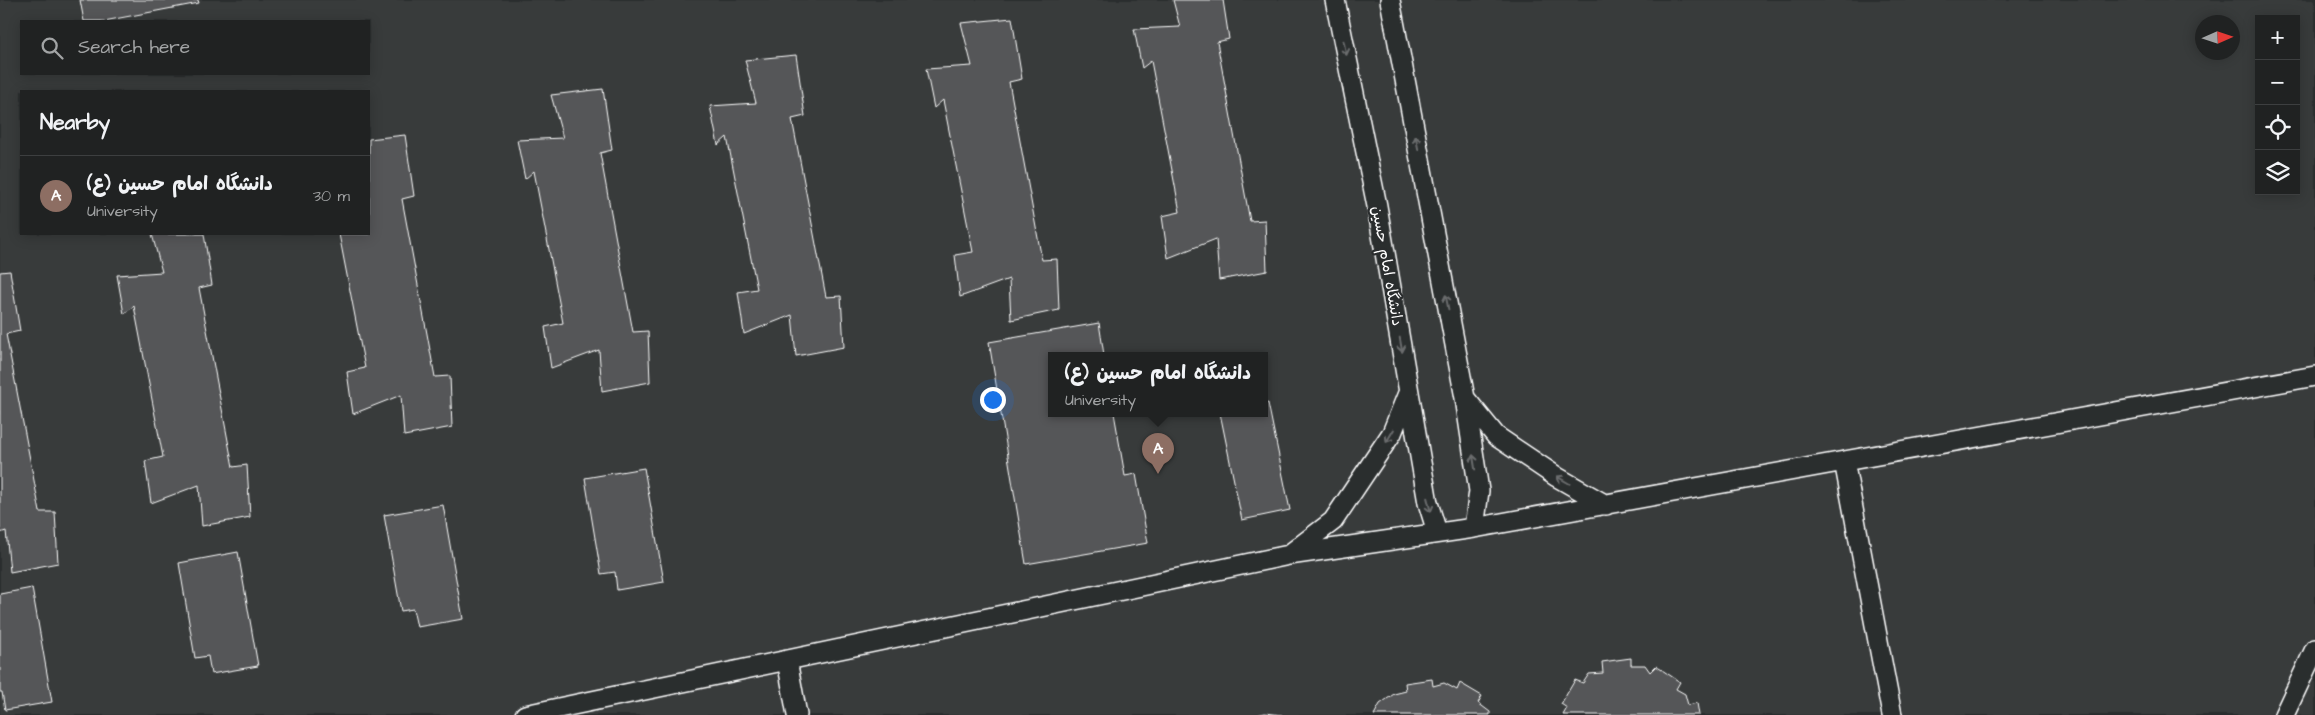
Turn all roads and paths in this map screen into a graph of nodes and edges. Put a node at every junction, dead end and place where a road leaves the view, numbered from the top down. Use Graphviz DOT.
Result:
graph roads {
  1 [pos="1335,0"];
  2 [pos="1390,0"];
  3 [pos="2315,376"];
  4 [pos="1409,392"];
  5 [pos="1465,398"];
  6 [pos="1844,461"];
  7 [pos="1606,504"];
  8 [pos="1474,528"];
  9 [pos="1437,532"];
  10 [pos="1289,555"];
  11 [pos="2315,649"];
  12 [pos="786,660"];
  13 [pos="525,715"];
  14 [pos="797,715"];
  15 [pos="1892,715"];
  16 [pos="2284,715"];
  1 -- 4 [label="lane, دانشگاه امام حسین, one-way"];
  5 -- 2 [label="lane, one-way"];
  3 -- 6 [label="lane"];
  4 -- 9 [label="lane, دانشگاه امام حسین, one-way"];
  4 -- 10 [label="lane, one-way"];
  7 -- 5 [label="lane, one-way"];
  8 -- 5 [label="lane, one-way"];
  6 -- 7 [label="lane"];
  6 -- 15 [label="lane"];
  7 -- 8 [label="lane"];
  8 -- 9 [label="lane"];
  9 -- 10 [label="lane"];
  10 -- 12 [label="lane"];
  11 -- 16 [label="lane"];
  12 -- 13 [label="lane"];
  12 -- 14 [label="lane"];
}
